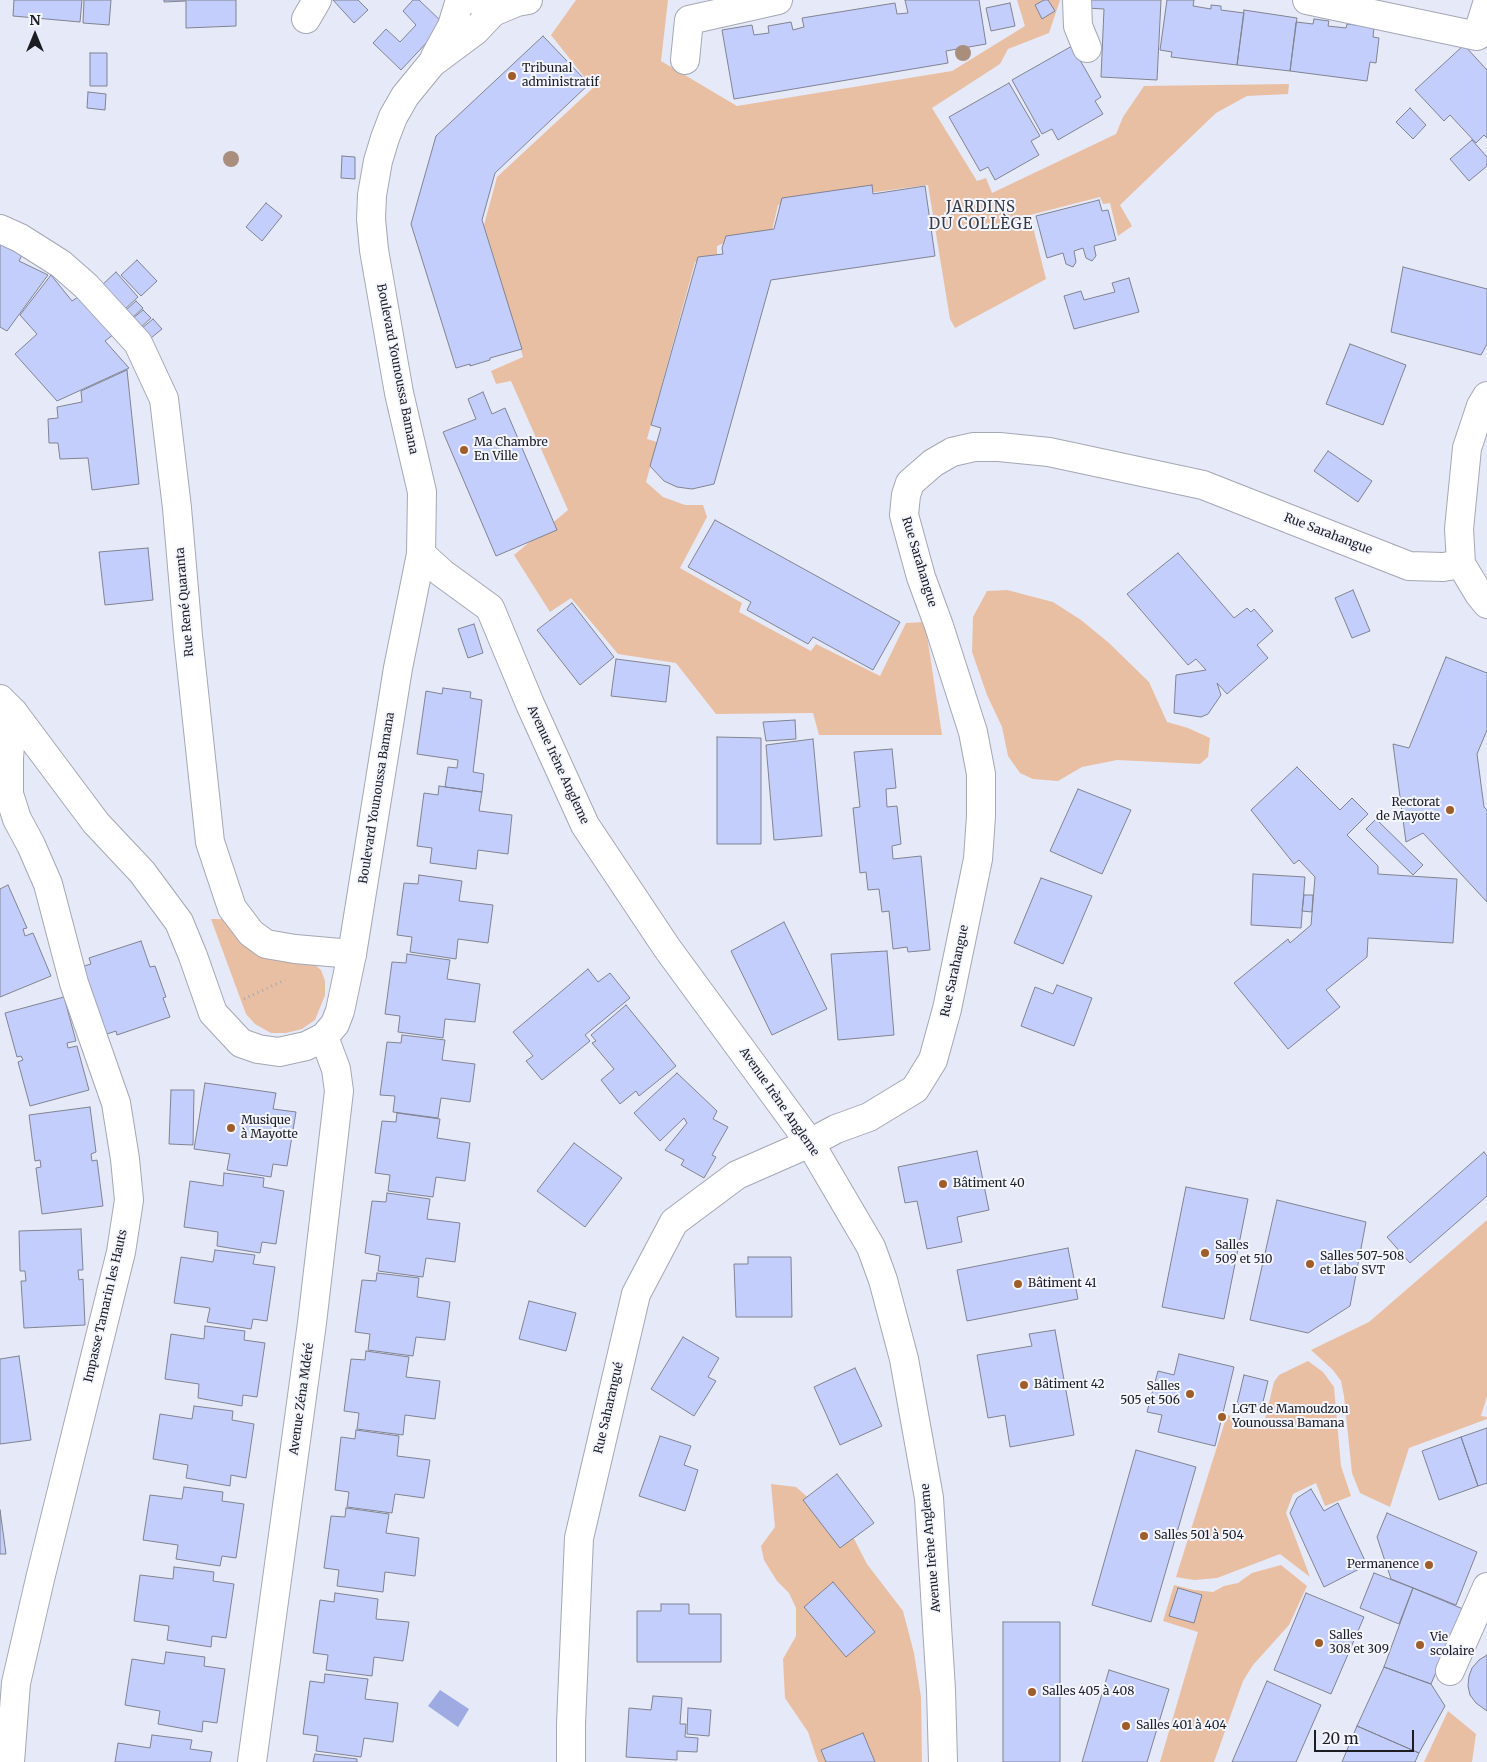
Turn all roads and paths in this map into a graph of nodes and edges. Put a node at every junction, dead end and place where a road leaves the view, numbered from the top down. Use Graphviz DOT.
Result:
graph roads {
  1 [pos="460,0"];
  2 [pos="528,0"];
  3 [pos="1077,0"];
  4 [pos="1307,0"];
  5 [pos="770,1"];
  6 [pos="489,4"];
  7 [pos="1487,4"];
  8 [pos="1482,40"];
  9 [pos="1087,48"];
  10 [pos="686,60"];
  11 [pos="432,63"];
  12 [pos="0,229"];
  13 [pos="1487,396"];
  14 [pos="420,554"];
  15 [pos="1462,564"];
  16 [pos="1487,604"];
  17 [pos="6,706"];
  18 [pos="352,954"];
  19 [pos="291,977"];
  20 [pos="206,998"];
  21 [pos="324,1037"];
  22 [pos="810,1143"];
  23 [pos="1487,1588"];
  24 [pos="1450,1671"];
  25 [pos="10,1762"];
  26 [pos="252,1762"];
  27 [pos="571,1762"];
  28 [pos="943,1762"];
  1 -- 11 [label="street, Boulevard Younoussa Bamana"];
  2 -- 6 [label="street"];
  3 -- 9 [label="street"];
  4 -- 8 [label="street"];
  5 -- 10 [label="street"];
  6 -- 11 [label="street, Boulevard Younoussa Bamana"];
  7 -- 8 [label="street"];
  11 -- 14 [label="street, Boulevard Younoussa Bamana"];
  12 -- 18 [label="street, Rue René Quaranta"];
  13 -- 15 [label="street"];
  14 -- 18 [label="street, Boulevard Younoussa Bamana"];
  14 -- 22 [label="street, Avenue Irène Angleme"];
  15 -- 16 [label="street"];
  15 -- 22 [label="street, Rue Sarahangue"];
  17 -- 20 [label="street"];
  17 -- 25 [label="street, Impasse Tamarin les Hauts"];
  18 -- 21 [label="street, Boulevard Younoussa Bamana"];
  19 -- 20 [label="path"];
  20 -- 21 [label="street"];
  21 -- 26 [label="street, Avenue Zéna Mdéré"];
  22 -- 27 [label="street, Rue Saharangué"];
  22 -- 28 [label="street, Avenue Irène Angleme"];
  23 -- 24 [label="street"];
}
